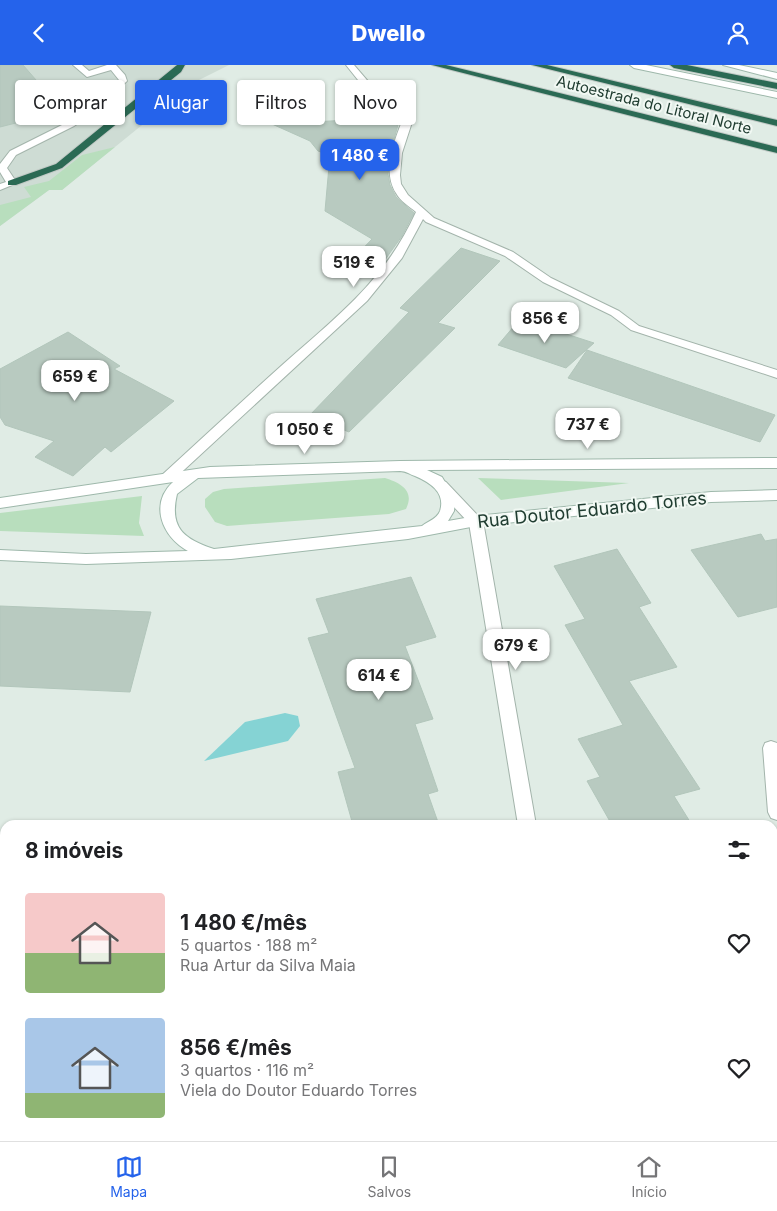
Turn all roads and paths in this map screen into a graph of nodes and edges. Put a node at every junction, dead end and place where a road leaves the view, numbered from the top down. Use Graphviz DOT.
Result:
graph roads {
  1 [pos="77,65"];
  2 [pos="181,65"];
  3 [pos="436,65"];
  4 [pos="536,65"];
  5 [pos="634,65"];
  6 [pos="674,65"];
  7 [pos="726,65"];
  8 [pos="112,66"];
  9 [pos="350,66"];
  10 [pos="777,76"];
  11 [pos="777,86"];
  12 [pos="777,95"];
  13 [pos="777,123"];
  14 [pos="777,150"];
  15 [pos="1,167"];
  16 [pos="12,183"];
  17 [pos="0,187"];
  18 [pos="421,211"];
  19 [pos="777,374"];
  20 [pos="777,463"];
  21 [pos="400,465"];
  22 [pos="210,472"];
  23 [pos="167,478"];
  24 [pos="437,480"];
  25 [pos="777,495"];
  26 [pos="0,503"];
  27 [pos="476,521"];
  28 [pos="408,534"];
  29 [pos="231,553"];
  30 [pos="0,555"];
  31 [pos="771,748"];
  32 [pos="777,812"];
  33 [pos="526,820"];
  1 -- 8 [label="main road"];
  2 -- 16 [label="highway"];
  3 -- 14 [label="highway, Autoestrada do Litoral Norte"];
  4 -- 13 [label="highway, Autoestrada do Litoral Norte"];
  5 -- 12 [label="main road"];
  6 -- 11 [label="highway"];
  7 -- 10 [label="main road"];
  8 -- 15 [label="main road"];
  9 -- 18 [label="main road"];
  15 -- 16 [label="main road"];
  16 -- 17 [label="main road"];
  18 -- 19 [label="main road"];
  18 -- 23 [label="main road"];
  20 -- 21 [label="main road, Rua Doutor Eduardo Torres"];
  21 -- 22 [label="main road, Rua Doutor Eduardo Torres"];
  21 -- 24 [label="main road, Rua Doutor Eduardo Torres"];
  22 -- 23 [label="main road, Rua Doutor Eduardo Torres"];
  22 -- 29 [label="main road, Rua Doutor Eduardo Torres"];
  23 -- 26 [label="main road, Rua Doutor Eduardo Torres"];
  24 -- 27 [label="main road"];
  24 -- 28 [label="main road, Rua Doutor Eduardo Torres"];
  25 -- 27 [label="main road, Rua Doutor Eduardo Torres"];
  27 -- 28 [label="main road, Rua Doutor Eduardo Torres"];
  27 -- 33 [label="main road"];
  28 -- 29 [label="main road, Rua Doutor Eduardo Torres"];
  29 -- 30 [label="main road, Rua Doutor Eduardo Torres"];
  31 -- 32 [label="main road"];
}
